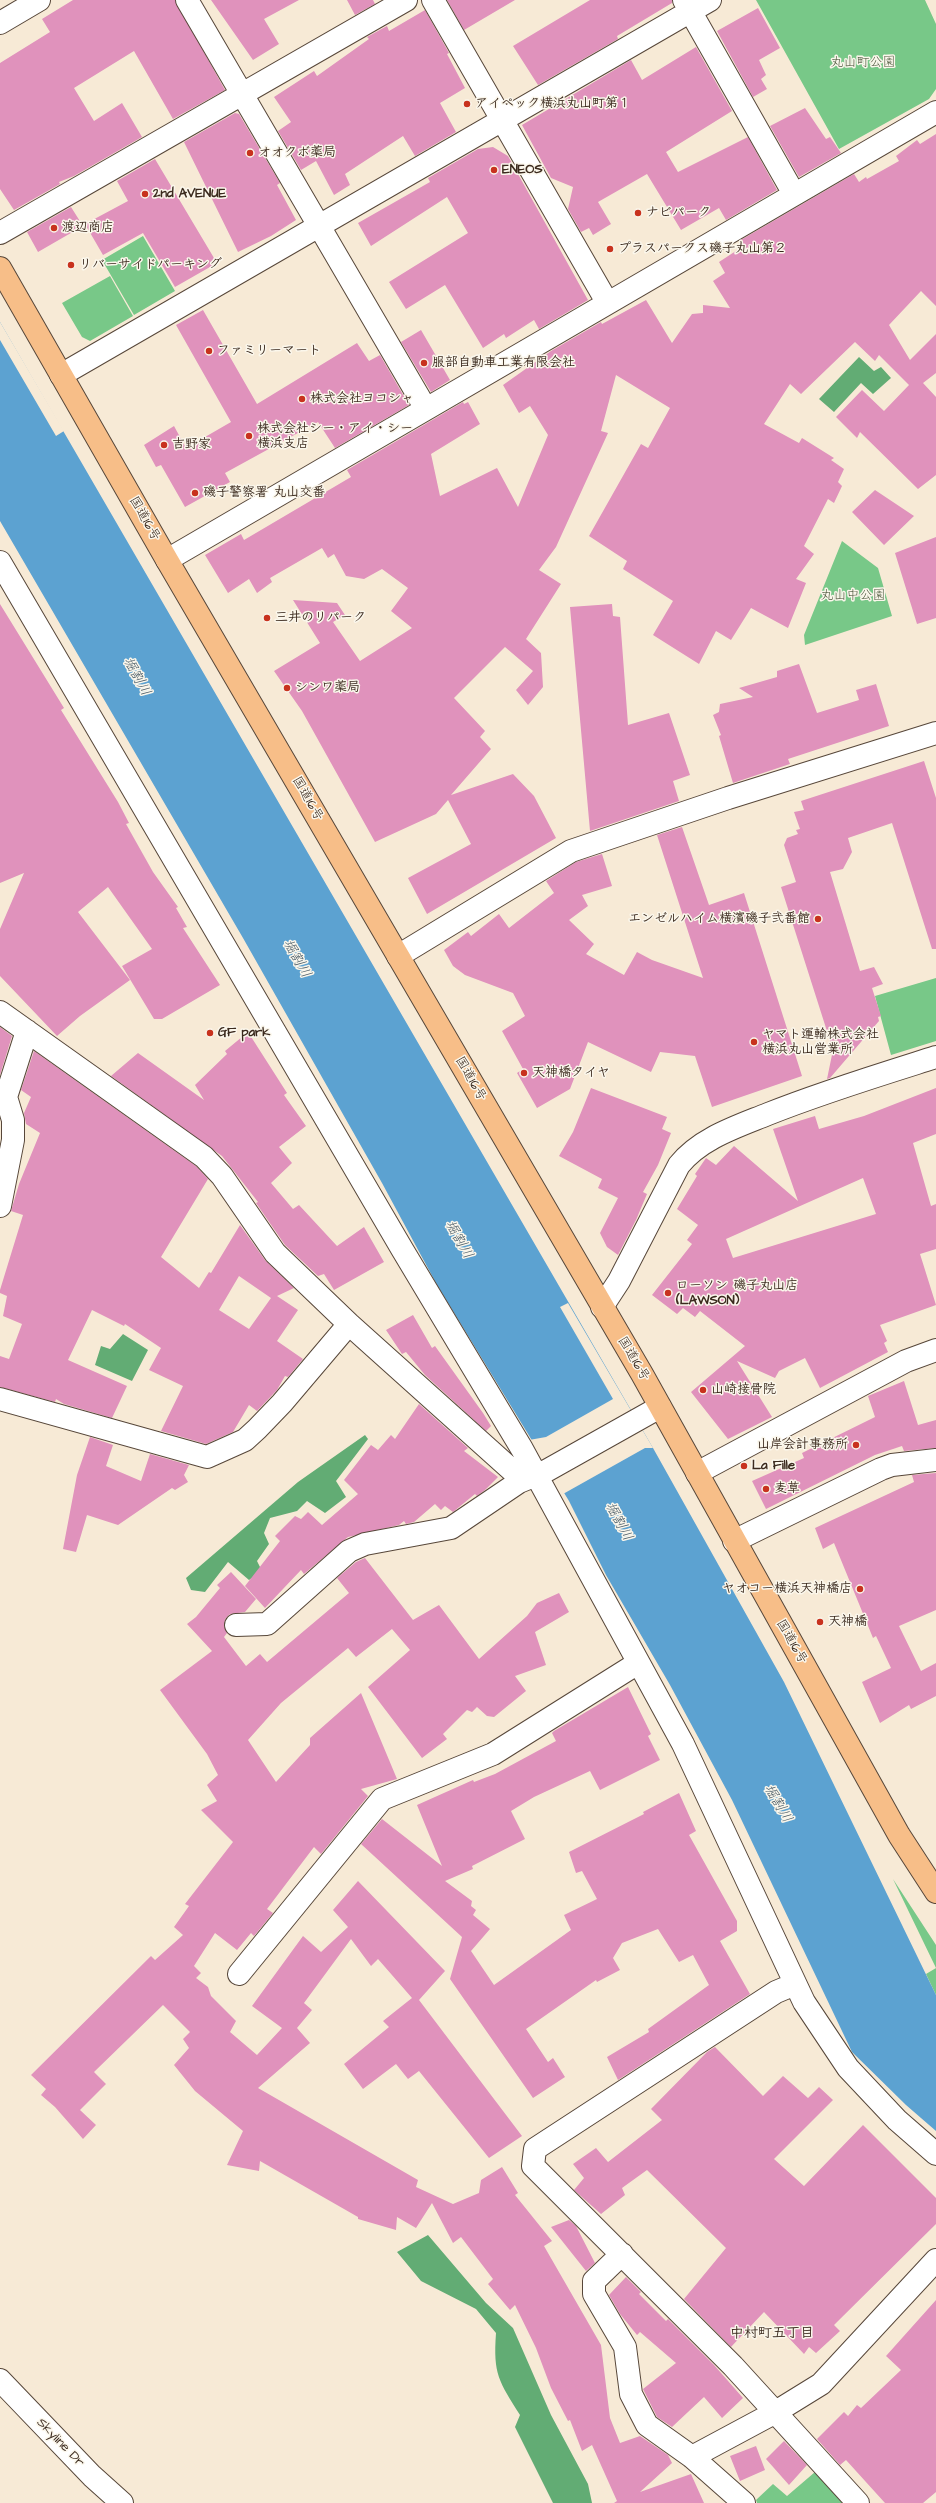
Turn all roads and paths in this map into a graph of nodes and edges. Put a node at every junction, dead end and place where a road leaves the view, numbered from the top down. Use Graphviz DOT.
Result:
graph roads {
  1 [pos="39,0"];
  2 [pos="187,0"];
  3 [pos="406,0"];
  4 [pos="433,0"];
  5 [pos="710,0"];
  6 [pos="687,6"];
  7 [pos="0,23"];
  8 [pos="242,95"];
  9 [pos="936,112"];
  10 [pos="503,120"];
  11 [pos="794,194"];
  12 [pos="319,226"];
  13 [pos="0,233"];
  14 [pos="0,268"];
  15 [pos="607,302"];
  16 [pos="61,375"];
  17 [pos="426,409"];
  18 [pos="167,560"];
  19 [pos="0,562"];
  20 [pos="936,733"];
  21 [pos="398,956"];
  22 [pos="0,1012"];
  23 [pos="28,1031"];
  24 [pos="936,1057"];
  25 [pos="0,1206"];
  26 [pos="602,1307"];
  27 [pos="349,1324"];
  28 [pos="936,1350"];
  29 [pos="0,1399"];
  30 [pos="660,1407"];
  31 [pos="936,1460"];
  32 [pos="540,1473"];
  33 [pos="697,1473"];
  34 [pos="734,1541"];
  35 [pos="236,1624"];
  36 [pos="638,1663"];
  37 [pos="936,1892"];
  38 [pos="239,1974"];
  39 [pos="795,1984"];
  40 [pos="936,2154"];
  41 [pos="622,2254"];
  42 [pos="936,2260"];
  43 [pos="0,2380"];
  44 [pos="774,2413"];
  45 [pos="692,2457"];
  46 [pos="122,2503"];
  47 [pos="744,2503"];
  48 [pos="858,2503"];
  1 -- 7 [label="street"];
  2 -- 8 [label="street"];
  3 -- 8 [label="street"];
  4 -- 10 [label="street"];
  5 -- 6 [label="street"];
  6 -- 10 [label="street"];
  6 -- 11 [label="street"];
  8 -- 12 [label="street"];
  8 -- 13 [label="street"];
  9 -- 11 [label="street"];
  10 -- 12 [label="street"];
  10 -- 15 [label="street"];
  11 -- 15 [label="street"];
  12 -- 16 [label="street"];
  12 -- 17 [label="street"];
  14 -- 16 [label="highway, 国道16号"];
  15 -- 17 [label="street"];
  16 -- 18 [label="highway, 国道16号"];
  17 -- 18 [label="street"];
  18 -- 21 [label="highway, 国道16号"];
  19 -- 32 [label="street"];
  20 -- 21 [label="street"];
  21 -- 26 [label="highway, 国道16号"];
  22 -- 23 [label="street"];
  23 -- 25 [label="street"];
  23 -- 27 [label="street"];
  24 -- 26 [label="street"];
  26 -- 30 [label="highway, 国道16号"];
  27 -- 29 [label="street"];
  27 -- 32 [label="street"];
  28 -- 33 [label="street"];
  30 -- 32 [label="street"];
  30 -- 33 [label="highway, 国道16号"];
  31 -- 34 [label="street"];
  32 -- 35 [label="street"];
  32 -- 36 [label="street"];
  33 -- 34 [label="highway, 国道16号"];
  34 -- 37 [label="highway, 国道16号"];
  36 -- 38 [label="street"];
  36 -- 39 [label="street"];
  39 -- 40 [label="street"];
  39 -- 41 [label="street"];
  41 -- 44 [label="street"];
  41 -- 45 [label="street"];
  42 -- 44 [label="street"];
  43 -- 46 [label="street, Skyline Dr"];
  44 -- 45 [label="street"];
  44 -- 48 [label="street"];
  45 -- 47 [label="street"];
}
